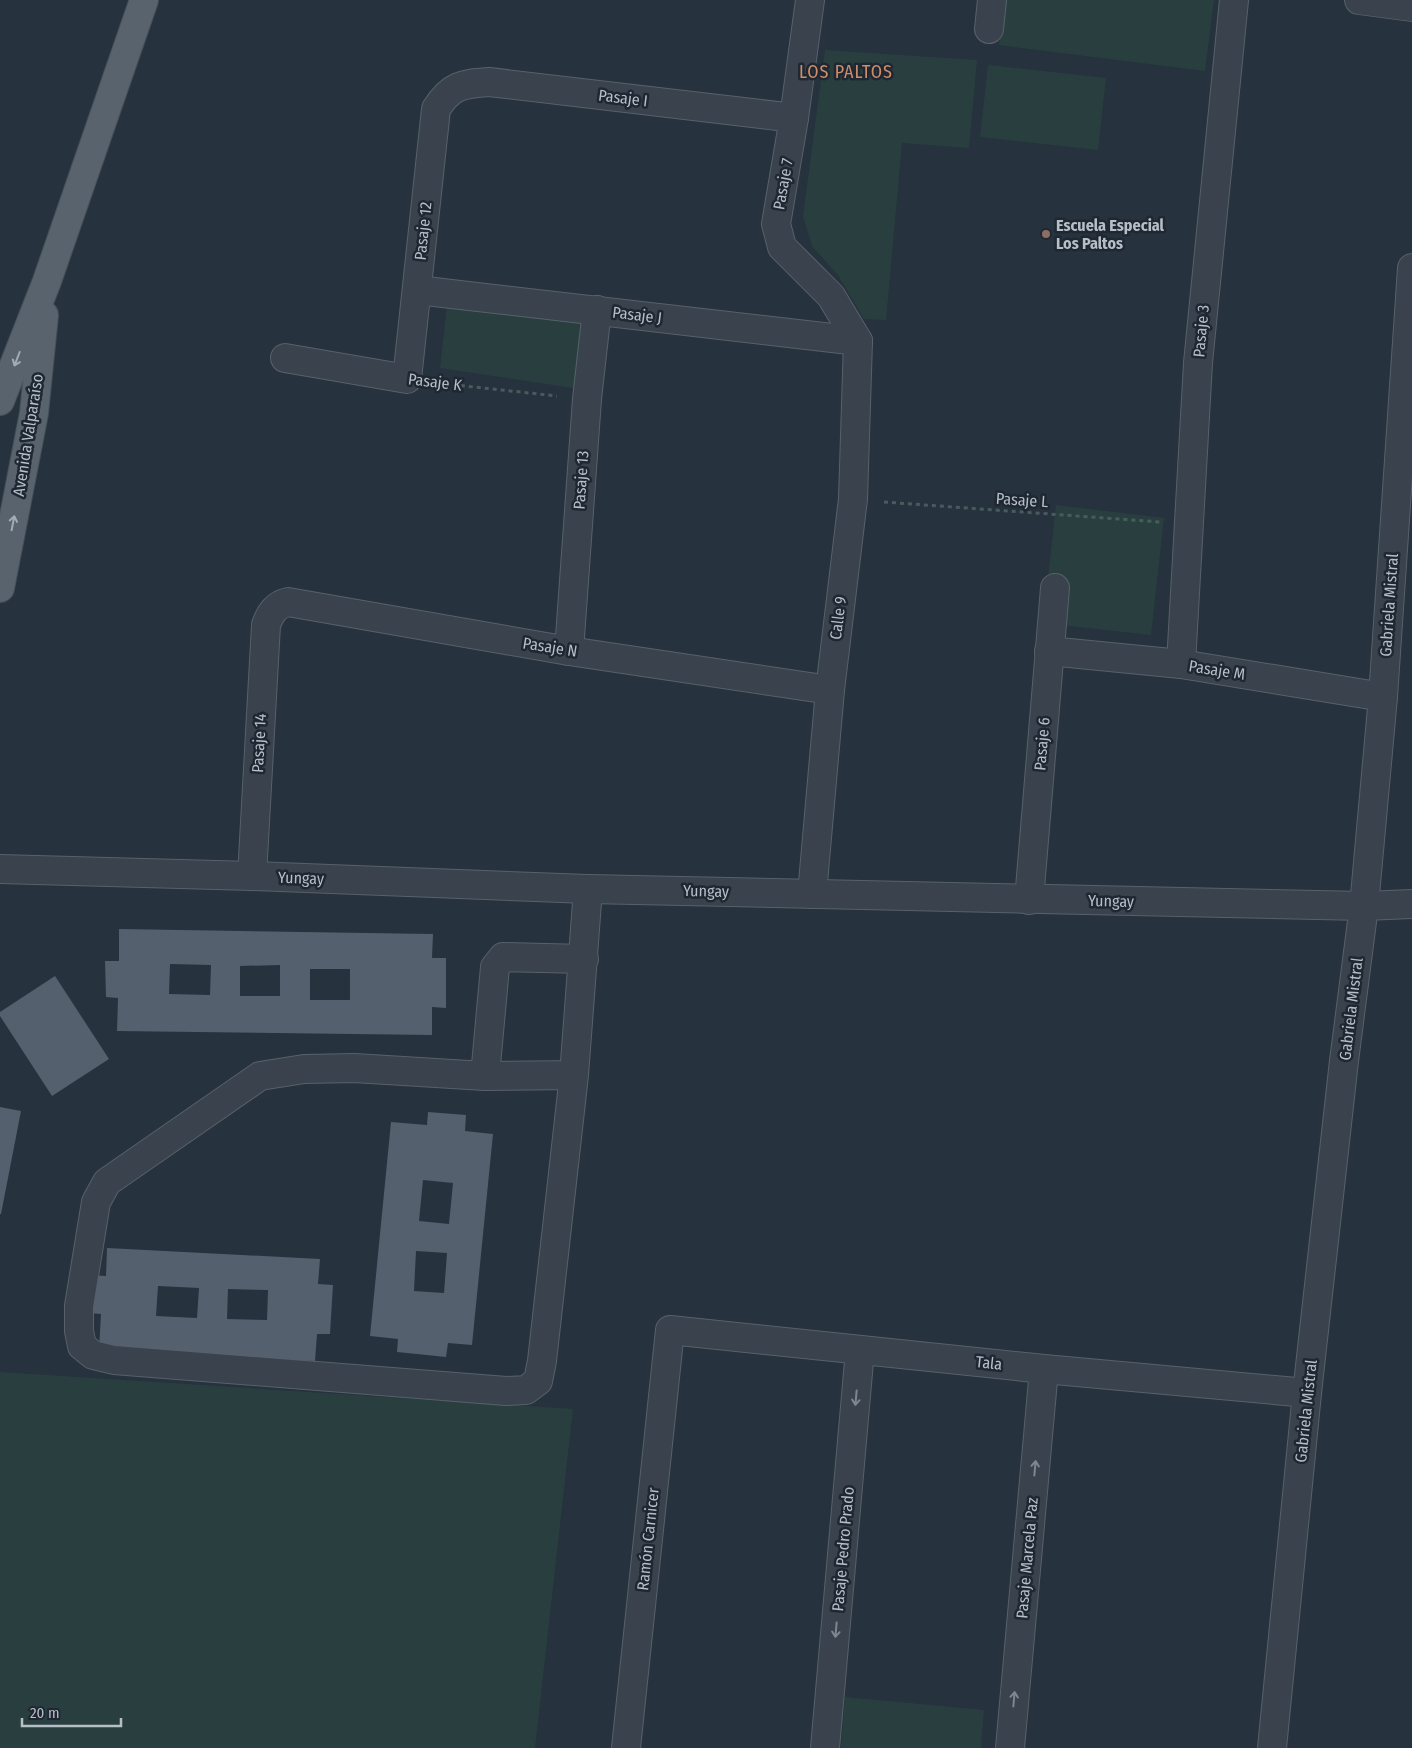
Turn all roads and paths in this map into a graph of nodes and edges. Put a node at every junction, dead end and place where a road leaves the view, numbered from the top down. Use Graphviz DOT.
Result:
graph roads {
  1 [pos="144,0"];
  2 [pos="810,0"];
  3 [pos="992,0"];
  4 [pos="1234,0"];
  5 [pos="1360,0"];
  6 [pos="1412,6"];
  7 [pos="989,29"];
  8 [pos="453,89"];
  9 [pos="794,118"];
  10 [pos="1412,268"];
  11 [pos="47,281"];
  12 [pos="417,290"];
  13 [pos="597,310"];
  14 [pos="858,341"];
  15 [pos="285,358"];
  16 [pos="406,379"];
  17 [pos="587,399"];
  18 [pos="0,401"];
  19 [pos="853,500"];
  20 [pos="1190,525"];
  21 [pos="0,588"];
  22 [pos="1055,588"];
  23 [pos="273,611"];
  24 [pos="569,651"];
  25 [pos="1049,651"];
  26 [pos="1181,664"];
  27 [pos="830,690"];
  28 [pos="1383,697"];
  29 [pos="0,869"];
  30 [pos="252,876"];
  31 [pos="588,888"];
  32 [pos="812,894"];
  33 [pos="1029,900"];
  34 [pos="1412,904"];
  35 [pos="1364,906"];
  36 [pos="584,959"];
  37 [pos="574,1075"];
  38 [pos="485,1076"];
  39 [pos="670,1330"];
  40 [pos="860,1350"];
  41 [pos="1044,1369"];
  42 [pos="1308,1393"];
  43 [pos="626,1748"];
  44 [pos="825,1748"];
  45 [pos="1010,1748"];
  46 [pos="1272,1748"];
  1 -- 11 [label="main road, Avenida Valparaíso"];
  2 -- 9 [label="street, Pasaje 7"];
  3 -- 7 [label="street"];
  4 -- 20 [label="street, Pasaje 3"];
  5 -- 6 [label="street"];
  8 -- 9 [label="street, Pasaje I"];
  8 -- 12 [label="street, Pasaje 12"];
  9 -- 14 [label="street, Pasaje 7"];
  10 -- 28 [label="street, Gabriela Mistral"];
  11 -- 18 [label="main road, Avenida Valparaíso, one-way"];
  21 -- 11 [label="main road, Avenida Valparaíso, one-way"];
  12 -- 13 [label="street, Pasaje J"];
  12 -- 16 [label="street, Pasaje 12"];
  13 -- 14 [label="street, Pasaje J"];
  13 -- 17 [label="street, Pasaje 13"];
  14 -- 19 [label="street, Calle 9"];
  15 -- 16 [label="street, Pasaje K"];
  16 -- 17 [label="path, Pasaje K"];
  17 -- 24 [label="street, Pasaje 13"];
  19 -- 20 [label="path, Pasaje L"];
  19 -- 27 [label="street, Calle 9"];
  20 -- 26 [label="street, Pasaje 3"];
  22 -- 25 [label="street, Pasaje 6"];
  23 -- 24 [label="street, Pasaje N"];
  23 -- 30 [label="street, Pasaje 14"];
  24 -- 27 [label="street, Pasaje N"];
  25 -- 26 [label="street, Pasaje M"];
  25 -- 33 [label="street, Pasaje 6"];
  26 -- 28 [label="street, Pasaje M"];
  27 -- 32 [label="street, Calle 9"];
  28 -- 35 [label="street, Gabriela Mistral"];
  29 -- 30 [label="street, Yungay"];
  30 -- 31 [label="street, Yungay"];
  31 -- 32 [label="street, Yungay"];
  31 -- 36 [label="street"];
  32 -- 33 [label="street, Yungay"];
  33 -- 35 [label="street, Yungay"];
  34 -- 35 [label="street, Yungay"];
  35 -- 42 [label="street, Gabriela Mistral"];
  36 -- 37 [label="street"];
  36 -- 38 [label="street"];
  37 -- 38 [label="street"];
  37 -- 38 [label="street"];
  39 -- 40 [label="street, Tala"];
  39 -- 43 [label="street, Ramón Carnicer"];
  40 -- 41 [label="street, Tala"];
  40 -- 44 [label="street, Pasaje Pedro Prado, one-way"];
  41 -- 42 [label="street, Tala"];
  45 -- 41 [label="street, Pasaje Marcela Paz, one-way"];
  42 -- 46 [label="street, Gabriela Mistral"];
}
